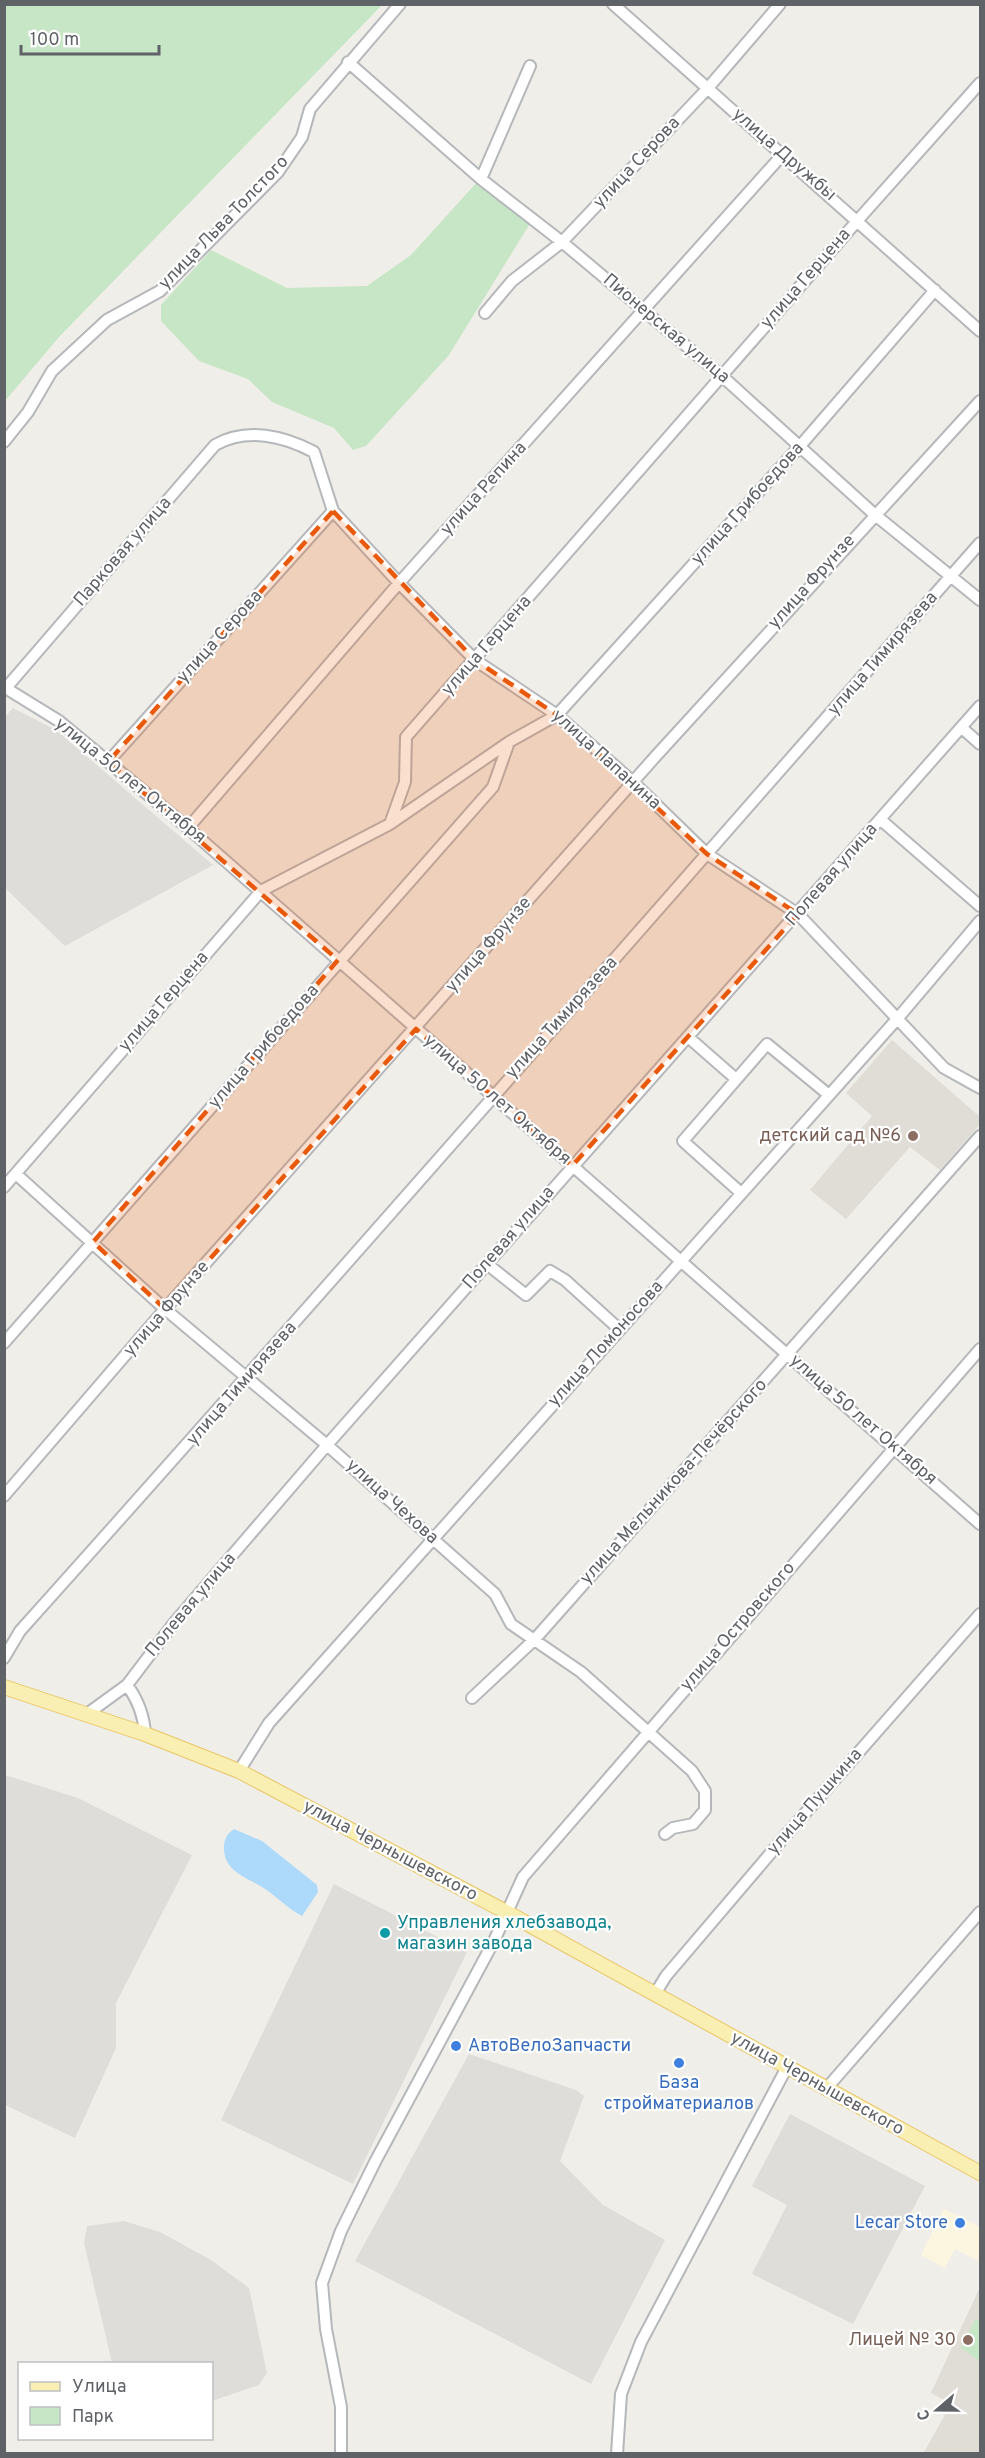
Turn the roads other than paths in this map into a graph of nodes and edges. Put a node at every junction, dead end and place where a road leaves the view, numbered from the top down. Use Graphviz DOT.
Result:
graph roads {
  1 [pos="400,4"];
  2 [pos="613,4"];
  3 [pos="780,4"];
  4 [pos="348,62"];
  5 [pos="530,66"];
  6 [pos="981,83"];
  7 [pos="708,88"];
  8 [pos="783,154"];
  9 [pos="481,179"];
  10 [pos="858,219"];
  11 [pos="562,242"];
  12 [pos="936,290"];
  13 [pos="644,312"];
  14 [pos="485,313"];
  15 [pos="981,331"];
  16 [pos="723,376"];
  17 [pos="981,401"];
  18 [pos="250,434"];
  19 [pos="4,442"];
  20 [pos="800,446"];
  21 [pos="333,511"];
  22 [pos="874,514"];
  23 [pos="981,543"];
  24 [pos="952,575"];
  25 [pos="399,584"];
  26 [pos="981,600"];
  27 [pos="475,660"];
  28 [pos="5,687"];
  29 [pos="981,706"];
  30 [pos="557,715"];
  31 [pos="962,728"];
  32 [pos="509,742"];
  33 [pos="981,744"];
  34 [pos="108,762"];
  35 [pos="633,782"];
  36 [pos="881,820"];
  37 [pos="390,824"];
  38 [pos="188,828"];
  39 [pos="707,854"];
  40 [pos="261,891"];
  41 [pos="981,906"];
  42 [pos="798,915"];
  43 [pos="981,921"];
  44 [pos="338,960"];
  45 [pos="898,1018"];
  46 [pos="416,1029"];
  47 [pos="688,1037"];
  48 [pos="736,1079"];
  49 [pos="981,1088"];
  50 [pos="829,1095"];
  51 [pos="492,1096"];
  52 [pos="981,1136"];
  53 [pos="572,1166"];
  54 [pos="16,1174"];
  55 [pos="4,1187"];
  56 [pos="741,1193"];
  57 [pos="93,1242"];
  58 [pos="681,1261"];
  59 [pos="487,1264"];
  60 [pos="165,1309"];
  61 [pos="619,1329"];
  62 [pos="4,1343"];
  63 [pos="981,1349"];
  64 [pos="788,1354"];
  65 [pos="248,1377"];
  66 [pos="327,1445"];
  67 [pos="894,1447"];
  68 [pos="4,1496"];
  69 [pos="981,1524"];
  70 [pos="432,1538"];
  71 [pos="981,1614"];
  72 [pos="535,1639"];
  73 [pos="4,1658"];
  74 [pos="127,1685"];
  75 [pos="4,1687"];
  76 [pos="472,1698"];
  77 [pos="87,1714"];
  78 [pos="647,1732"];
  79 [pos="145,1734"];
  80 [pos="239,1771"];
  81 [pos="665,1834"];
  82 [pos="981,1912"];
  83 [pos="508,1913"];
  84 [pos="655,1994"];
  85 [pos="787,2067"];
  86 [pos="826,2089"];
  87 [pos="981,2173"];
  88 [pos="341,2454"];
  89 [pos="617,2454"];
  1 -- 4 [label="street, улица Льва Толстого"];
  2 -- 7 [label="street, улица Дружбы"];
  3 -- 7 [label="street, улица Серова"];
  4 -- 9 [label="street, Пионерская улица"];
  4 -- 19 [label="street, улица Льва Толстого"];
  5 -- 9 [label="street"];
  6 -- 10 [label="street, улица Герцена"];
  7 -- 8 [label="street, улица Дружбы"];
  7 -- 11 [label="street, улица Серова"];
  8 -- 10 [label="street, улица Дружбы"];
  8 -- 13 [label="street, улица Репина"];
  9 -- 11 [label="street, Пионерская улица"];
  10 -- 12 [label="street, улица Дружбы"];
  10 -- 16 [label="street, улица Герцена"];
  11 -- 13 [label="street, Пионерская улица"];
  11 -- 14 [label="street, улица Серова"];
  12 -- 15 [label="street, улица Дружбы"];
  12 -- 20 [label="street, улица Грибоедова"];
  13 -- 16 [label="street, Пионерская улица"];
  13 -- 25 [label="street, улица Репина"];
  16 -- 20 [label="street, Пионерская улица"];
  16 -- 27 [label="street, улица Герцена"];
  17 -- 22 [label="street, улица Фрунзе"];
  18 -- 21 [label="street, улица Папанина"];
  18 -- 28 [label="street, Парковая улица"];
  20 -- 22 [label="street, Пионерская улица"];
  20 -- 30 [label="street, улица Грибоедова"];
  21 -- 25 [label="street, улица Папанина"];
  21 -- 34 [label="street, улица Серова"];
  22 -- 24 [label="street, Пионерская улица"];
  22 -- 35 [label="street, улица Фрунзе"];
  23 -- 24 [label="street, улица Тимирязева"];
  24 -- 26 [label="street, Пионерская улица"];
  24 -- 39 [label="street, улица Тимирязева"];
  25 -- 27 [label="street, улица Папанина"];
  25 -- 38 [label="street, улица Репина"];
  27 -- 30 [label="street, улица Папанина"];
  27 -- 37 [label="street, улица Герцена"];
  28 -- 34 [label="street, улица 50 лет Октября"];
  29 -- 31 [label="street, Полевая улица"];
  30 -- 32 [label="street, улица Грибоедова"];
  30 -- 35 [label="street, улица Папанина"];
  31 -- 33 [label="street"];
  31 -- 36 [label="street, Полевая улица"];
  32 -- 37 [label="street, улица Грибоедова"];
  32 -- 44 [label="street, улица Грибоедова"];
  34 -- 38 [label="street, улица 50 лет Октября"];
  35 -- 39 [label="street, улица Папанина"];
  35 -- 46 [label="street, улица Фрунзе"];
  36 -- 41 [label="street"];
  36 -- 42 [label="street, Полевая улица"];
  37 -- 40 [label="street, улица Герцена"];
  38 -- 40 [label="street, улица 50 лет Октября"];
  39 -- 42 [label="street, улица Папанина"];
  39 -- 51 [label="street, улица Тимирязева"];
  40 -- 44 [label="street, улица 50 лет Октября"];
  40 -- 54 [label="street, улица Герцена"];
  42 -- 45 [label="street, улица Папанина"];
  42 -- 47 [label="street, Полевая улица"];
  43 -- 45 [label="street, улица Ломоносова"];
  44 -- 46 [label="street, улица 50 лет Октября"];
  44 -- 57 [label="street, улица Грибоедова"];
  45 -- 49 [label="street, улица Папанина"];
  45 -- 50 [label="street, улица Ломоносова"];
  46 -- 51 [label="street, улица 50 лет Октября"];
  46 -- 60 [label="street, улица Фрунзе"];
  47 -- 48 [label="street"];
  47 -- 53 [label="street, Полевая улица"];
  48 -- 50 [label="street"];
  48 -- 56 [label="street"];
  50 -- 56 [label="street, улица Ломоносова"];
  51 -- 53 [label="street, улица 50 лет Октября"];
  51 -- 65 [label="street, улица Тимирязева"];
  52 -- 64 [label="street, улица Мельникова-Печёрского"];
  53 -- 58 [label="street, улица 50 лет Октября"];
  53 -- 59 [label="street, Полевая улица"];
  54 -- 55 [label="street, улица Герцена"];
  54 -- 57 [label="street, улица Чехова"];
  56 -- 58 [label="street, улица Ломоносова"];
  57 -- 60 [label="street, улица Чехова"];
  57 -- 62 [label="street, улица Грибоедова"];
  58 -- 61 [label="street, улица Ломоносова"];
  58 -- 64 [label="street, улица 50 лет Октября"];
  59 -- 61 [label="street"];
  59 -- 66 [label="street, Полевая улица"];
  60 -- 65 [label="street, улица Чехова"];
  60 -- 68 [label="street, улица Фрунзе"];
  61 -- 70 [label="street, улица Ломоносова"];
  63 -- 67 [label="street, улица Островского"];
  64 -- 67 [label="street, улица 50 лет Октября"];
  64 -- 72 [label="street, улица Мельникова-Печёрского"];
  65 -- 66 [label="street, улица Чехова"];
  65 -- 73 [label="street, улица Тимирязева"];
  66 -- 70 [label="street, улица Чехова"];
  66 -- 74 [label="street, Полевая улица"];
  67 -- 69 [label="street, улица 50 лет Октября"];
  67 -- 78 [label="street, улица Островского"];
  70 -- 72 [label="street, улица Чехова"];
  70 -- 80 [label="street, улица Ломоносова"];
  71 -- 84 [label="street, улица Пушкина"];
  72 -- 76 [label="street, улица Мельникова-Печёрского"];
  72 -- 78 [label="street, улица Чехова"];
  74 -- 77 [label="street, Полевая улица"];
  74 -- 79 [label="street"];
  75 -- 77 [label="main road, улица Чернышевского"];
  77 -- 79 [label="main road, улица Чернышевского"];
  78 -- 81 [label="street, улица Чехова"];
  78 -- 83 [label="street, улица Островского"];
  79 -- 80 [label="main road, улица Чернышевского"];
  80 -- 83 [label="main road, улица Чернышевского"];
  82 -- 86 [label="street"];
  83 -- 84 [label="main road, улица Чернышевского"];
  83 -- 88 [label="street, улица Островского"];
  84 -- 85 [label="main road, улица Чернышевского"];
  85 -- 86 [label="main road, улица Чернышевского"];
  85 -- 89 [label="street"];
  86 -- 87 [label="main road, улица Чернышевского"];
}
